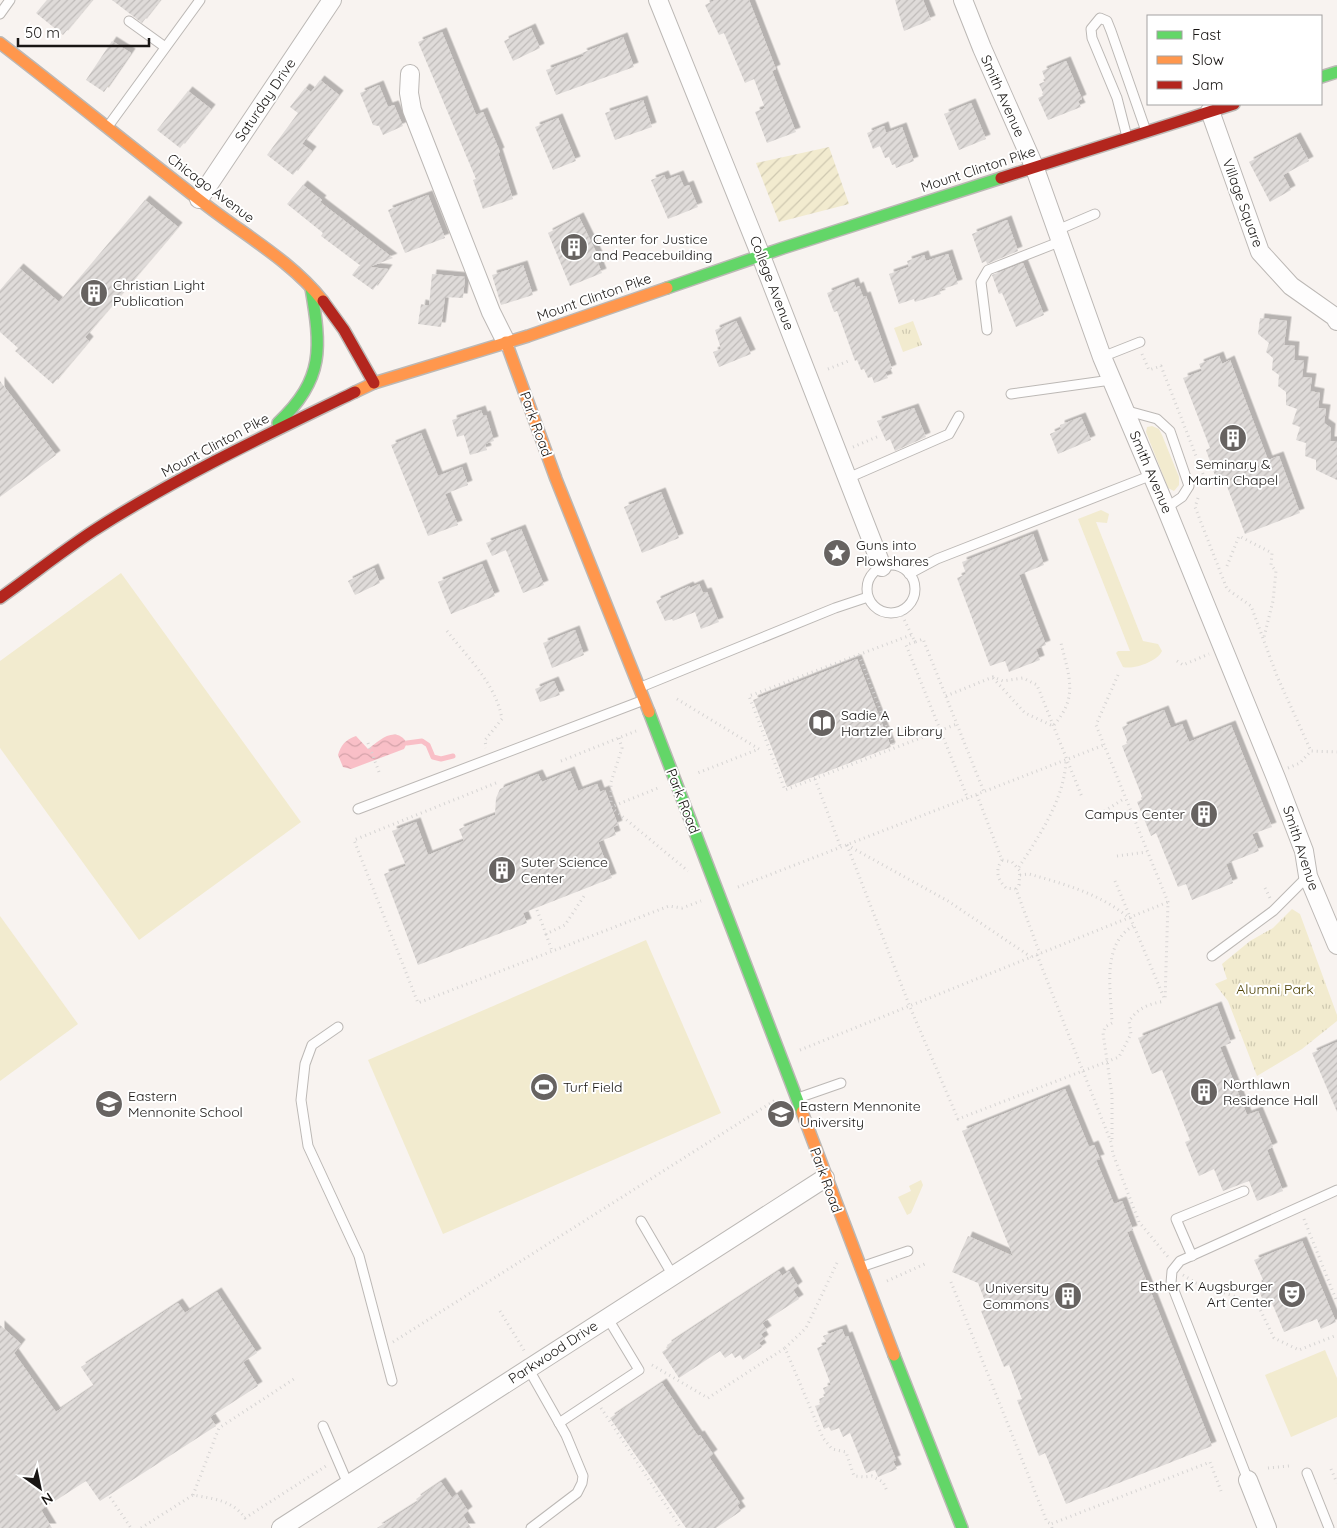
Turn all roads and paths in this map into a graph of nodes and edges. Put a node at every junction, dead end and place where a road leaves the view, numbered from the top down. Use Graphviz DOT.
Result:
graph roads {
  1 [pos="10,0"];
  2 [pos="332,0"];
  3 [pos="658,0"];
  4 [pos="963,0"];
  5 [pos="197,1"];
  6 [pos="0,14"];
  7 [pos="130,21"];
  8 [pos="0,43"];
  9 [pos="165,47"];
  10 [pos="1337,72"];
  11 [pos="410,74"];
  12 [pos="1322,77"];
  13 [pos="1231,105"];
  14 [pos="1210,111"];
  15 [pos="108,126"];
  16 [pos="1146,131"];
  17 [pos="1127,137"];
  18 [pos="1034,166"];
  19 [pos="199,199"];
  20 [pos="1095,214"];
  21 [pos="1057,236"];
  22 [pos="762,256"];
  23 [pos="311,288"];
  24 [pos="1337,321"];
  25 [pos="987,330"];
  26 [pos="506,342"];
  27 [pos="1140,342"];
  28 [pos="1102,357"];
  29 [pos="851,360"];
  30 [pos="828,369"];
  31 [pos="1111,380"];
  32 [pos="374,383"];
  33 [pos="1011,394"];
  34 [pos="1124,410"];
  35 [pos="959,416"];
  36 [pos="879,436"];
  37 [pos="257,440"];
  38 [pos="853,447"];
  39 [pos="1152,475"];
  40 [pos="848,478"];
  41 [pos="1195,507"];
  42 [pos="1166,508"];
  43 [pos="1227,566"];
  44 [pos="882,567"];
  45 [pos="910,574"];
  46 [pos="868,597"];
  47 [pos="0,598"];
  48 [pos="900,611"];
  49 [pos="447,631"];
  50 [pos="911,635"];
  51 [pos="1264,638"];
  52 [pos="915,642"];
  53 [pos="1061,643"];
  54 [pos="1214,652"];
  55 [pos="859,655"];
  56 [pos="1177,661"];
  57 [pos="1118,675"];
  58 [pos="993,677"];
  59 [pos="639,688"];
  60 [pos="946,696"];
  61 [pos="678,699"];
  62 [pos="644,700"];
  63 [pos="957,724"];
  64 [pos="1053,726"];
  65 [pos="639,730"];
  66 [pos="941,730"];
  67 [pos="619,738"];
  68 [pos="368,743"];
  69 [pos="1104,745"];
  70 [pos="895,748"];
  71 [pos="1311,751"];
  72 [pos="1337,752"];
  73 [pos="488,759"];
  74 [pos="1066,760"];
  75 [pos="561,761"];
  76 [pos="1285,769"];
  77 [pos="379,772"];
  78 [pos="692,775"];
  79 [pos="815,779"];
  80 [pos="496,783"];
  81 [pos="661,787"];
  82 [pos="984,792"];
  83 [pos="977,795"];
  84 [pos="1082,797"];
  85 [pos="1125,798"];
  86 [pos="968,799"];
  87 [pos="611,807"];
  88 [pos="358,809"];
  89 [pos="1100,814"];
  90 [pos="847,845"];
  91 [pos="841,848"];
  92 [pos="1147,852"];
  93 [pos="1117,856"];
  94 [pos="1002,860"];
  95 [pos="1019,867"];
  96 [pos="1020,875"];
  97 [pos="1308,876"];
  98 [pos="695,877"];
  99 [pos="1116,881"];
  100 [pos="1264,888"];
  101 [pos="734,889"];
  102 [pos="1016,889"];
  103 [pos="586,893"];
  104 [pos="704,899"];
  105 [pos="1270,899"];
  106 [pos="1168,902"];
  107 [pos="537,910"];
  108 [pos="1130,918"];
  109 [pos="1133,926"];
  110 [pos="546,934"];
  111 [pos="1337,945"];
  112 [pos="552,951"];
  113 [pos="1039,955"];
  114 [pos="1212,956"];
  115 [pos="1032,957"];
  116 [pos="1165,1001"];
  117 [pos="910,1007"];
  118 [pos="338,1027"];
  119 [pos="782,1058"];
  120 [pos="1108,1062"];
  121 [pos="1083,1071"];
  122 [pos="841,1083"];
  123 [pos="779,1097"];
  124 [pos="797,1098"];
  125 [pos="1112,1142"];
  126 [pos="825,1178"];
  127 [pos="1337,1190"];
  128 [pos="1244,1191"];
  129 [pos="1302,1215"];
  130 [pos="641,1221"];
  131 [pos="908,1251"];
  132 [pos="1192,1256"];
  133 [pos="838,1260"];
  134 [pos="927,1263"];
  135 [pos="1175,1266"];
  136 [pos="860,1268"];
  137 [pos="672,1274"];
  138 [pos="885,1282"];
  139 [pos="951,1282"];
  140 [pos="1337,1302"];
  141 [pos="500,1312"];
  142 [pos="606,1317"];
  143 [pos="1337,1336"];
  144 [pos="383,1348"];
  145 [pos="785,1348"];
  146 [pos="649,1360"];
  147 [pos="530,1367"];
  148 [pos="294,1379"];
  149 [pos="392,1381"];
  150 [pos="595,1399"];
  151 [pos="559,1423"];
  152 [pos="323,1426"];
  153 [pos="337,1458"];
  154 [pos="1289,1466"];
  155 [pos="1268,1468"];
  156 [pos="1331,1469"];
  157 [pos="1306,1473"];
  158 [pos="1248,1480"];
  159 [pos="1337,1483"];
  160 [pos="348,1484"];
  161 [pos="887,1491"];
  162 [pos="1221,1491"];
  163 [pos="193,1495"];
  164 [pos="110,1498"];
  165 [pos="1052,1526"];
  166 [pos="131,1528"];
  167 [pos="142,1528"];
  168 [pos="281,1528"];
  169 [pos="531,1528"];
  170 [pos="681,1528"];
  171 [pos="962,1528"];
  172 [pos="1267,1528"];
  173 [pos="1329,1528"];
  1 -- 6 [label="lane"];
  2 -- 19 [label="street, Saturday Drive"];
  3 -- 22 [label="street, College Avenue"];
  4 -- 18 [label="street, Smith Avenue"];
  5 -- 9 [label="lane"];
  7 -- 9 [label="lane"];
  8 -- 15 [label="street, Chicago Avenue"];
  9 -- 15 [label="lane"];
  10 -- 12 [label="street"];
  11 -- 26 [label="street, Park Road"];
  13 -- 14 [label="street, Mount Clinton Pike"];
  14 -- 16 [label="street, Mount Clinton Pike"];
  14 -- 24 [label="street, Village Square"];
  15 -- 19 [label="street, Chicago Avenue"];
  16 -- 17 [label="street, Mount Clinton Pike"];
  16 -- 17 [label="lane"];
  17 -- 18 [label="street, Mount Clinton Pike"];
  18 -- 21 [label="street, Smith Avenue"];
  18 -- 22 [label="street, Mount Clinton Pike"];
  19 -- 23 [label="street, Chicago Avenue"];
  20 -- 21 [label="lane"];
  21 -- 25 [label="lane"];
  21 -- 28 [label="street, Smith Avenue"];
  22 -- 26 [label="street, Mount Clinton Pike"];
  22 -- 40 [label="street, College Avenue"];
  23 -- 32 [label="street, Chicago Avenue"];
  23 -- 37 [label="street"];
  26 -- 32 [label="street, Mount Clinton Pike"];
  26 -- 59 [label="street, Park Road"];
  27 -- 28 [label="lane"];
  28 -- 31 [label="street, Smith Avenue"];
  29 -- 30 [label="path"];
  31 -- 33 [label="lane"];
  31 -- 34 [label="street, Smith Avenue"];
  32 -- 37 [label="street, Mount Clinton Pike"];
  34 -- 39 [label="street, Smith Avenue"];
  34 -- 42 [label="lane"];
  35 -- 40 [label="lane"];
  36 -- 38 [label="path"];
  37 -- 47 [label="street, Mount Clinton Pike"];
  39 -- 42 [label="street, Smith Avenue"];
  39 -- 45 [label="lane"];
  40 -- 44 [label="street, College Avenue"];
  41 -- 51 [label="path"];
  42 -- 97 [label="street, Smith Avenue"];
  43 -- 51 [label="path"];
  44 -- 45 [label="lane"];
  44 -- 46 [label="lane"];
  45 -- 48 [label="lane"];
  46 -- 48 [label="lane"];
  46 -- 59 [label="lane"];
  48 -- 50 [label="path"];
  49 -- 73 [label="path"];
  50 -- 52 [label="path"];
  50 -- 55 [label="path"];
  51 -- 71 [label="path"];
  52 -- 60 [label="path"];
  52 -- 66 [label="path"];
  53 -- 64 [label="path"];
  54 -- 56 [label="path"];
  55 -- 70 [label="path"];
  55 -- 79 [label="path"];
  57 -- 69 [label="path"];
  58 -- 60 [label="path"];
  58 -- 64 [label="path"];
  58 -- 64 [label="path"];
  59 -- 62 [label="street, Park Road"];
  60 -- 63 [label="path"];
  61 -- 78 [label="path"];
  62 -- 73 [label="lane"];
  62 -- 119 [label="street, Park Road"];
  63 -- 66 [label="path"];
  63 -- 82 [label="path"];
  64 -- 74 [label="path"];
  65 -- 67 [label="path"];
  66 -- 70 [label="path"];
  66 -- 86 [label="path"];
  67 -- 75 [label="path"];
  67 -- 87 [label="path"];
  68 -- 77 [label="path"];
  69 -- 74 [label="path"];
  69 -- 85 [label="path"];
  70 -- 79 [label="path"];
  71 -- 72 [label="path"];
  71 -- 76 [label="path"];
  73 -- 88 [label="lane"];
  74 -- 82 [label="path"];
  74 -- 84 [label="path"];
  74 -- 95 [label="path"];
  79 -- 91 [label="path"];
  80 -- 112 [label="path"];
  81 -- 87 [label="path"];
  82 -- 83 [label="path"];
  83 -- 86 [label="path"];
  83 -- 94 [label="path"];
  85 -- 89 [label="path"];
  85 -- 92 [label="path"];
  86 -- 90 [label="path"];
  87 -- 98 [label="path"];
  90 -- 91 [label="path"];
  90 -- 115 [label="path"];
  90 -- 117 [label="path"];
  91 -- 101 [label="path"];
  92 -- 93 [label="path"];
  92 -- 106 [label="path"];
  94 -- 95 [label="path"];
  94 -- 102 [label="path"];
  95 -- 96 [label="path"];
  96 -- 102 [label="path"];
  96 -- 108 [label="path"];
  97 -- 111 [label="street, Smith Avenue"];
  97 -- 114 [label="lane"];
  99 -- 108 [label="path"];
  100 -- 105 [label="path"];
  102 -- 113 [label="path"];
  103 -- 110 [label="path"];
  104 -- 112 [label="path"];
  106 -- 108 [label="path"];
  106 -- 116 [label="path"];
  107 -- 110 [label="path"];
  108 -- 109 [label="path"];
  108 -- 113 [label="path"];
  109 -- 116 [label="path"];
  109 -- 120 [label="path"];
  110 -- 112 [label="path"];
  113 -- 115 [label="path"];
  113 -- 121 [label="path"];
  115 -- 117 [label="path"];
  116 -- 120 [label="path"];
  117 -- 119 [label="path"];
  117 -- 121 [label="path"];
  118 -- 144 [label="lane"];
  119 -- 124 [label="street, Park Road"];
  120 -- 121 [label="path"];
  120 -- 125 [label="path"];
  121 -- 125 [label="path"];
  122 -- 124 [label="lane"];
  123 -- 144 [label="path"];
  124 -- 126 [label="street, Park Road"];
  125 -- 135 [label="path"];
  126 -- 136 [label="street, Park Road"];
  126 -- 137 [label="street, Parkwood Drive"];
  127 -- 132 [label="lane"];
  128 -- 132 [label="lane"];
  129 -- 140 [label="path"];
  130 -- 137 [label="lane"];
  131 -- 136 [label="lane"];
  132 -- 135 [label="lane"];
  133 -- 145 [label="path"];
  134 -- 138 [label="path"];
  135 -- 143 [label="path"];
  135 -- 158 [label="lane"];
  136 -- 171 [label="street, Park Road"];
  137 -- 142 [label="street, Parkwood Drive"];
  139 -- 165 [label="path"];
  141 -- 147 [label="path"];
  142 -- 147 [label="street, Parkwood Drive"];
  142 -- 150 [label="lane"];
  144 -- 149 [label="lane"];
  145 -- 146 [label="path"];
  145 -- 161 [label="path"];
  147 -- 151 [label="lane"];
  147 -- 160 [label="street, Parkwood Drive"];
  148 -- 163 [label="path"];
  150 -- 151 [label="lane"];
  150 -- 170 [label="path"];
  151 -- 169 [label="lane"];
  152 -- 153 [label="lane"];
  153 -- 160 [label="lane"];
  153 -- 163 [label="path"];
  154 -- 155 [label="path"];
  156 -- 159 [label="path"];
  157 -- 173 [label="lane"];
  158 -- 172 [label="street"];
  160 -- 168 [label="street, Parkwood Drive"];
  162 -- 165 [label="path"];
  163 -- 167 [label="path"];
  164 -- 166 [label="path"];
}
